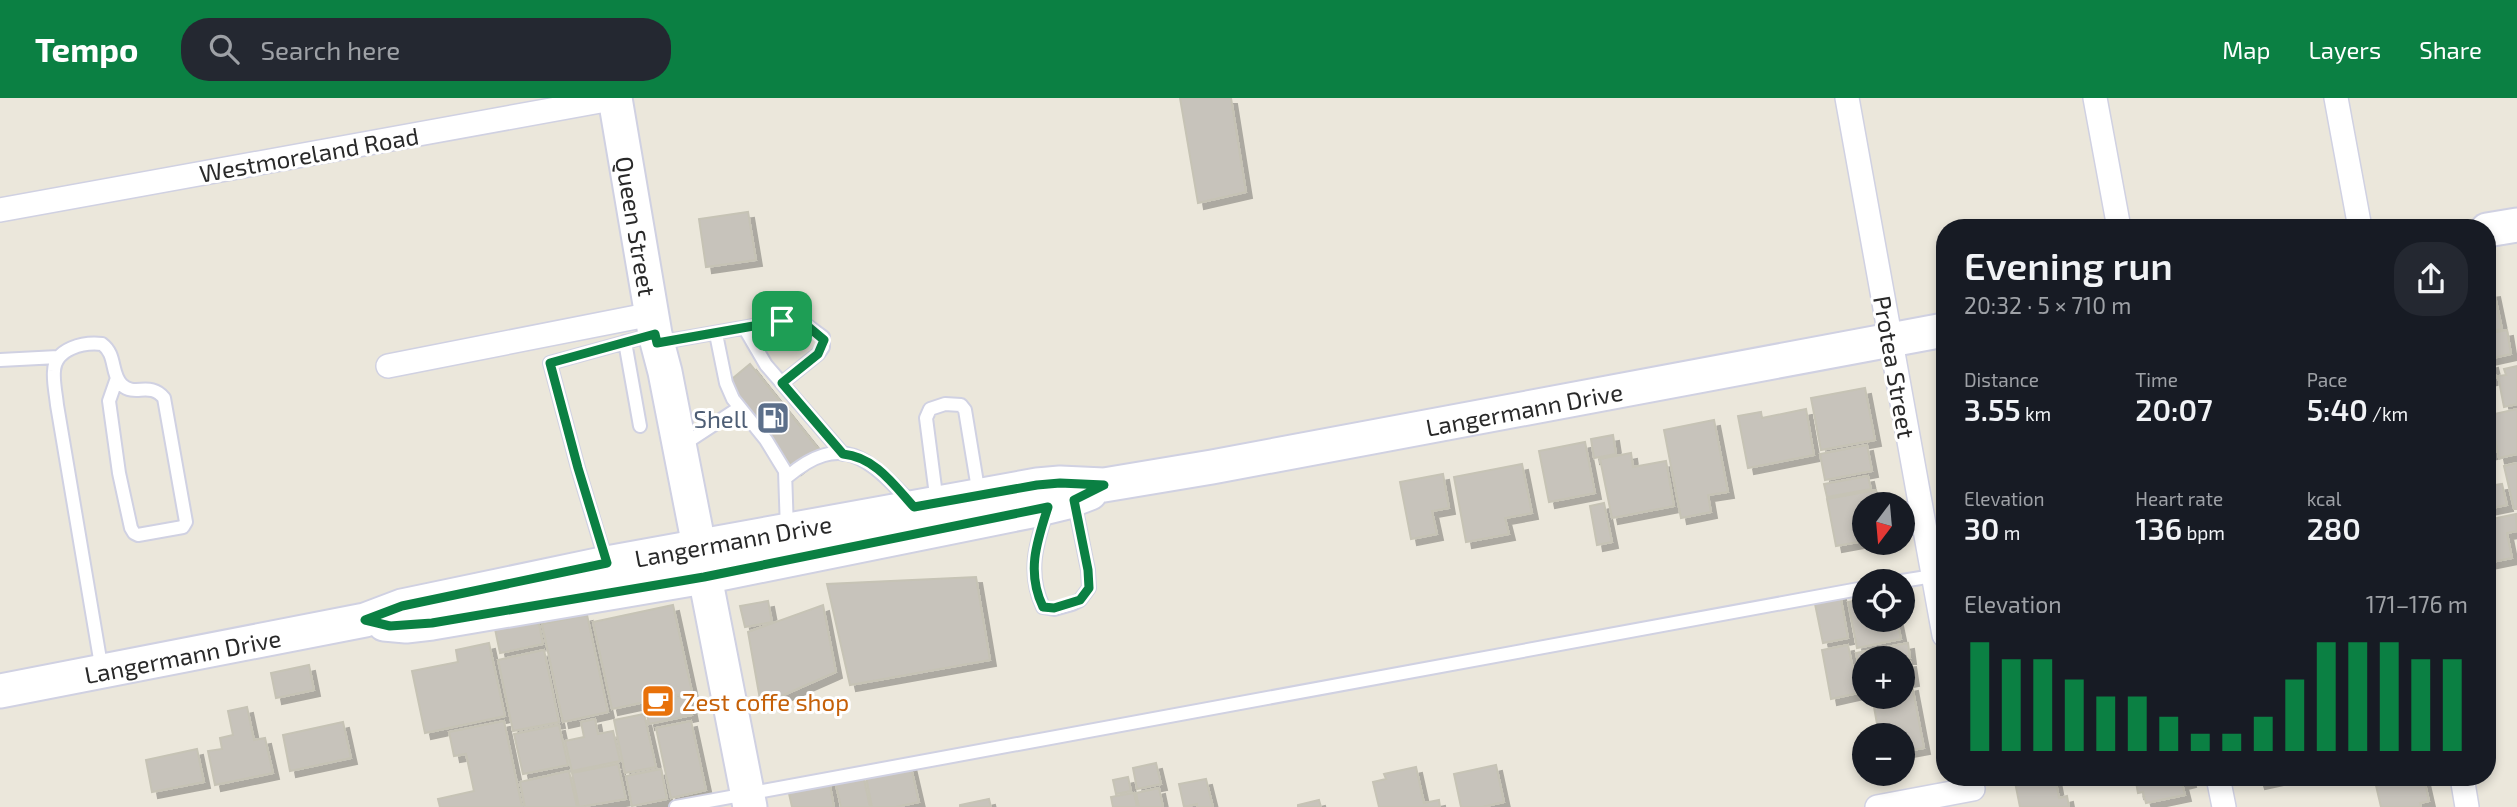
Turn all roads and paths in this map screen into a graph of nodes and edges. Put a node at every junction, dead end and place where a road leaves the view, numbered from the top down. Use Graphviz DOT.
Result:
graph roads {
  1 [pos="616,98"];
  2 [pos="1847,98"];
  3 [pos="2095,98"];
  4 [pos="2336,98"];
  5 [pos="0,211"];
  6 [pos="2117,219"];
  7 [pos="2358,219"];
  8 [pos="2517,225"];
  9 [pos="2496,228"];
  10 [pos="745,329"];
  11 [pos="1936,331"];
  12 [pos="647,333"];
  13 [pos="716,334"];
  14 [pos="1890,340"];
  15 [pos="58,358"];
  16 [pos="0,360"];
  17 [pos="388,366"];
  18 [pos="117,378"];
  19 [pos="782,383"];
  20 [pos="739,408"];
  21 [pos="640,426"];
  22 [pos="679,448"];
  23 [pos="843,454"];
  24 [pos="787,477"];
  25 [pos="1104,485"];
  26 [pos="979,495"];
  27 [pos="1061,503"];
  28 [pos="926,505"];
  29 [pos="788,531"];
  30 [pos="701,562"];
  31 [pos="607,563"];
  32 [pos="1933,576"];
  33 [pos="1915,579"];
  34 [pos="1852,590"];
  35 [pos="1936,592"];
  36 [pos="365,620"];
  37 [pos="102,671"];
  38 [pos="0,691"];
  39 [pos="2220,786"];
  40 [pos="2464,786"];
  41 [pos="1974,791"];
  42 [pos="748,800"];
  43 [pos="676,807"];
  44 [pos="1877,807"];
  45 [pos="2224,807"];
  46 [pos="2468,807"];
  1 -- 5 [label="street, Westmoreland Road"];
  1 -- 12 [label="main road, Queen Street"];
  2 -- 14 [label="street, Protea Street"];
  3 -- 6 [label="street"];
  4 -- 7 [label="street"];
  8 -- 9 [label="main road"];
  10 -- 13 [label="lane"];
  10 -- 19 [label="lane"];
  10 -- 19 [label="lane"];
  11 -- 14 [label="main road, Langermann Drive"];
  12 -- 13 [label="lane"];
  12 -- 17 [label="street"];
  12 -- 21 [label="lane"];
  12 -- 22 [label="main road, Queen Street"];
  12 -- 31 [label="lane"];
  13 -- 20 [label="lane"];
  14 -- 25 [label="main road, Langermann Drive"];
  14 -- 32 [label="street, Protea Street"];
  15 -- 16 [label="lane"];
  15 -- 18 [label="lane"];
  15 -- 37 [label="lane"];
  18 -- 18 [label="lane"];
  19 -- 23 [label="lane"];
  20 -- 22 [label="lane"];
  20 -- 24 [label="lane"];
  22 -- 30 [label="main road, Queen Street"];
  23 -- 24 [label="lane"];
  23 -- 28 [label="lane"];
  24 -- 29 [label="lane"];
  25 -- 26 [label="main road, Langermann Drive"];
  25 -- 27 [label="main road, Langermann Drive"];
  26 -- 28 [label="main road, Langermann Drive"];
  26 -- 28 [label="lane"];
  27 -- 27 [label="lane"];
  27 -- 30 [label="main road, Langermann Drive"];
  28 -- 29 [label="main road, Langermann Drive"];
  29 -- 30 [label="main road, Langermann Drive"];
  30 -- 31 [label="main road, Langermann Drive"];
  30 -- 36 [label="main road, Langermann Drive"];
  30 -- 42 [label="main road, Queen Street"];
  31 -- 36 [label="main road, Langermann Drive"];
  32 -- 33 [label="lane"];
  32 -- 35 [label="street, Protea Street"];
  34 -- 42 [label="lane"];
  36 -- 37 [label="main road, Langermann Drive"];
  37 -- 38 [label="main road, Langermann Drive"];
  39 -- 45 [label="street"];
  40 -- 46 [label="street"];
  41 -- 44 [label="street"];
  42 -- 43 [label="lane"];
}
